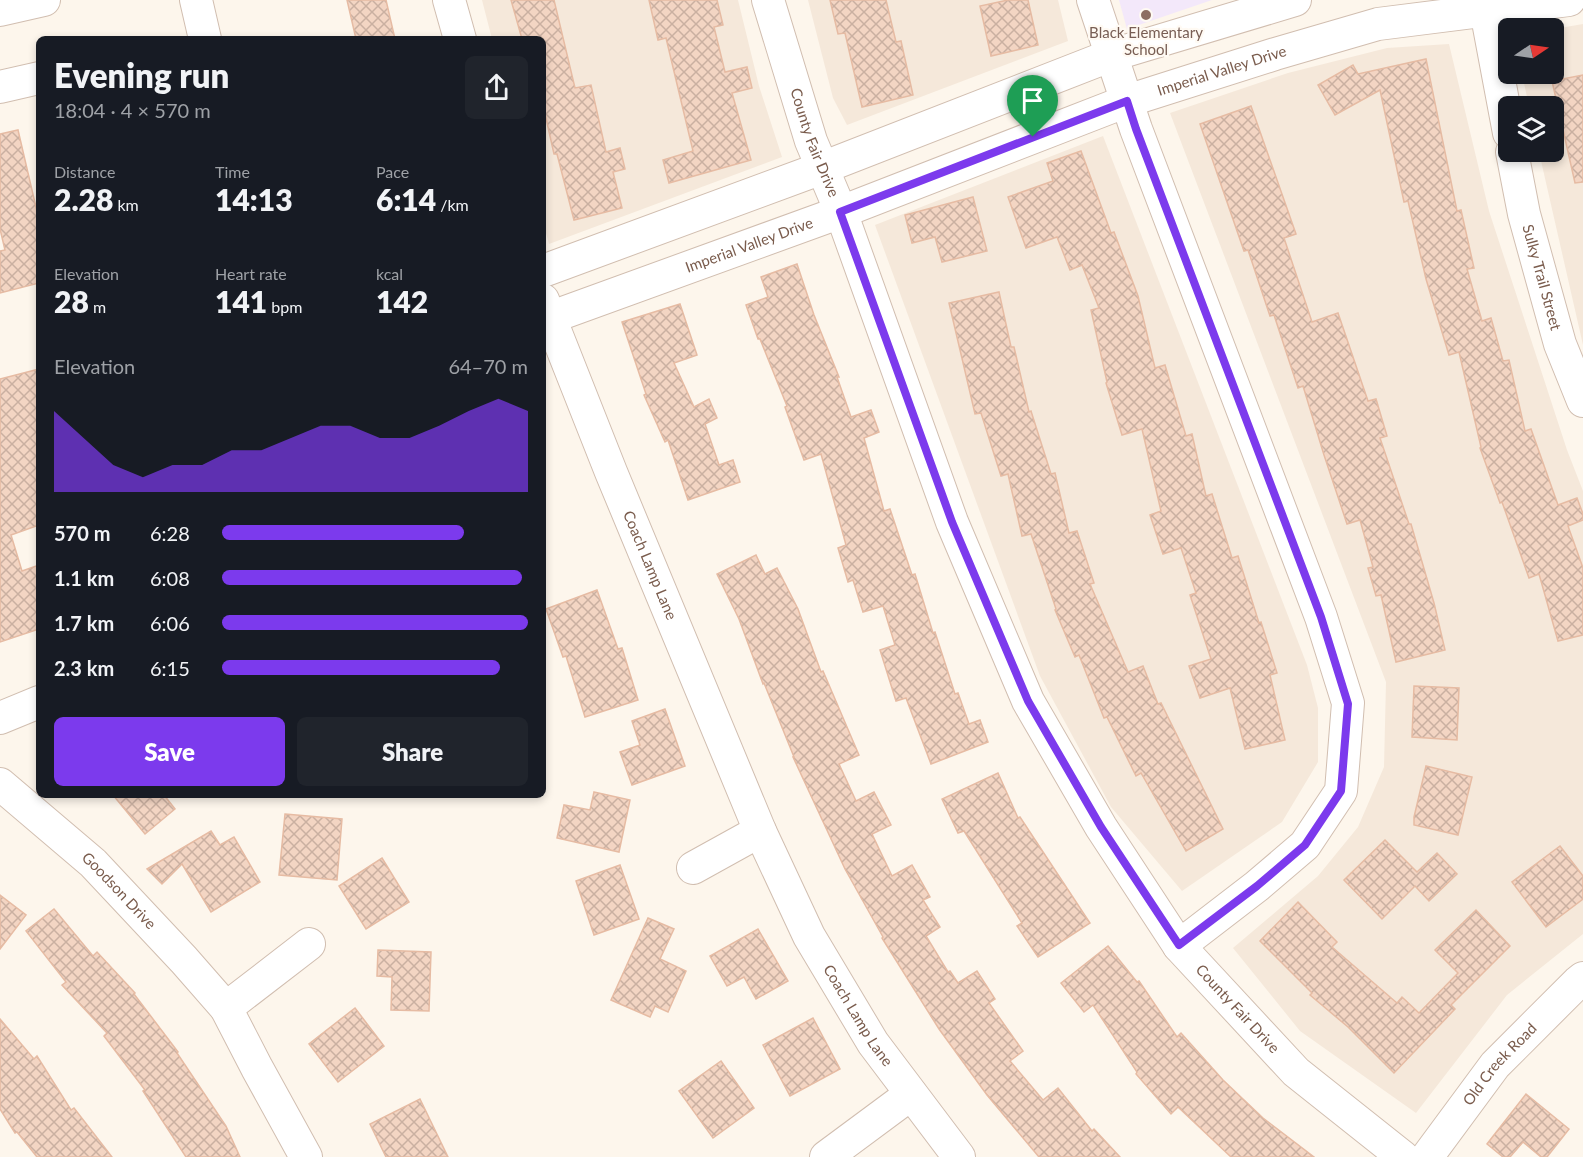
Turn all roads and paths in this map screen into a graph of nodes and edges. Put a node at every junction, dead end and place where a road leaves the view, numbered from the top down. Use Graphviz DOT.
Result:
graph roads {
  1 [pos="44,0"];
  2 [pos="196,0"];
  3 [pos="449,0"];
  4 [pos="768,0"];
  5 [pos="1093,0"];
  6 [pos="1295,0"];
  7 [pos="1569,0"];
  8 [pos="1485,5"];
  9 [pos="0,10"];
  10 [pos="205,36"];
  11 [pos="459,36"];
  12 [pos="1112,55"];
  13 [pos="36,79"];
  14 [pos="0,87"];
  15 [pos="1502,96"];
  16 [pos="1127,101"];
  17 [pos="1514,162"];
  18 [pos="822,168"];
  19 [pos="840,212"];
  20 [pos="546,270"];
  21 [pos="546,309"];
  22 [pos="1583,401"];
  23 [pos="36,703"];
  24 [pos="0,718"];
  25 [pos="0,784"];
  26 [pos="760,831"];
  27 [pos="693,868"];
  28 [pos="309,944"];
  29 [pos="1179,945"];
  30 [pos="1583,978"];
  31 [pos="226,1008"];
  32 [pos="911,1094"];
  33 [pos="306,1157"];
  34 [pos="826,1157"];
  35 [pos="959,1157"];
  36 [pos="1403,1157"];
  37 [pos="1427,1157"];
  1 -- 9 [label="street"];
  2 -- 10 [label="street"];
  3 -- 11 [label="street"];
  4 -- 18 [label="street, County Fair Drive"];
  5 -- 12 [label="street"];
  6 -- 12 [label="street"];
  7 -- 8 [label="street, Imperial Valley Drive"];
  8 -- 15 [label="street"];
  8 -- 16 [label="street, Imperial Valley Drive"];
  12 -- 16 [label="street"];
  12 -- 18 [label="street"];
  13 -- 14 [label="street"];
  16 -- 19 [label="street, Imperial Valley Drive"];
  16 -- 29 [label="street"];
  17 -- 22 [label="street, Sulky Trail Street"];
  18 -- 19 [label="street, County Fair Drive"];
  18 -- 20 [label="street"];
  19 -- 21 [label="street, Imperial Valley Drive"];
  19 -- 29 [label="street, County Fair Drive"];
  21 -- 26 [label="street, Coach Lamp Lane"];
  23 -- 24 [label="street"];
  25 -- 31 [label="street, Goodson Drive"];
  26 -- 27 [label="street"];
  26 -- 32 [label="street, Coach Lamp Lane"];
  28 -- 31 [label="street"];
  29 -- 36 [label="street, County Fair Drive"];
  30 -- 37 [label="street, Old Creek Road"];
  31 -- 33 [label="street, Goodson Drive"];
  32 -- 34 [label="street"];
  32 -- 35 [label="street, Coach Lamp Lane"];
}
